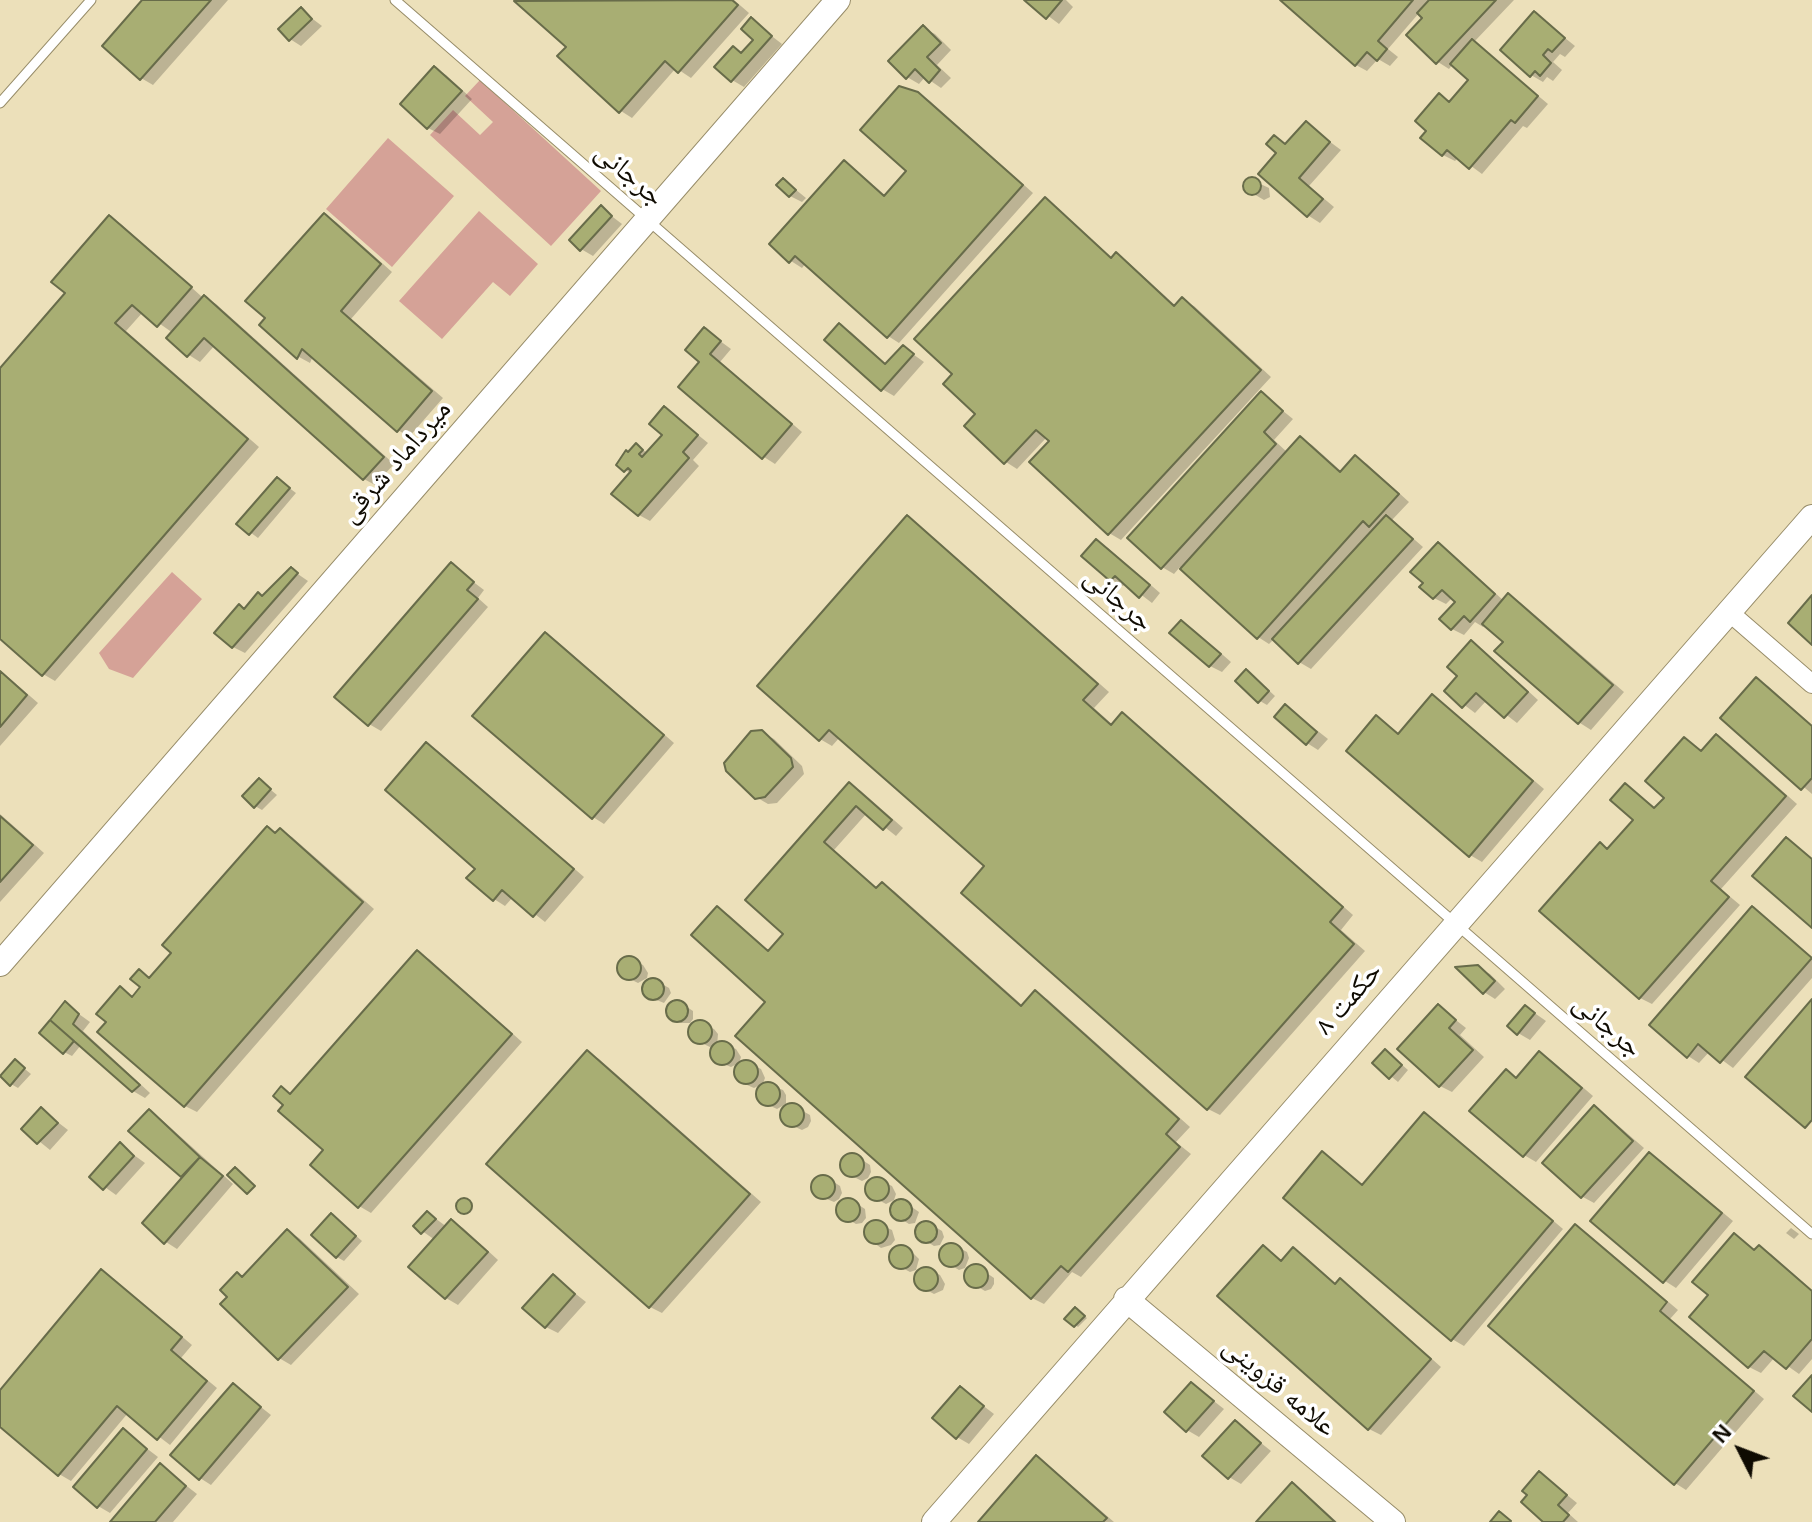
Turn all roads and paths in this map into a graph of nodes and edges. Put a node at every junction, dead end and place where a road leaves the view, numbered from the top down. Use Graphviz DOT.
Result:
graph roads {
  1 [pos="91,0"];
  2 [pos="395,0"];
  3 [pos="838,0"];
  4 [pos="0,103"];
  5 [pos="647,220"];
  6 [pos="1812,517"];
  7 [pos="1729,612"];
  8 [pos="1812,684"];
  9 [pos="1456,923"];
  10 [pos="0,964"];
  11 [pos="1812,1234"];
  12 [pos="1126,1299"];
  13 [pos="934,1522"];
  14 [pos="1393,1522"];
  1 -- 4 [label="lane"];
  2 -- 5 [label="lane, جرجانی"];
  3 -- 5 [label="street, میرداماد شرقی"];
  5 -- 9 [label="lane, جرجانی"];
  5 -- 10 [label="street, میرداماد شرقی"];
  6 -- 7 [label="street, حکمت ۸"];
  7 -- 8 [label="street"];
  7 -- 9 [label="street, حکمت ۸"];
  9 -- 11 [label="lane, جرجانی"];
  9 -- 12 [label="street, حکمت ۸"];
  12 -- 13 [label="street, حکمت ۸"];
  12 -- 14 [label="street, علامه قزوینی"];
}
